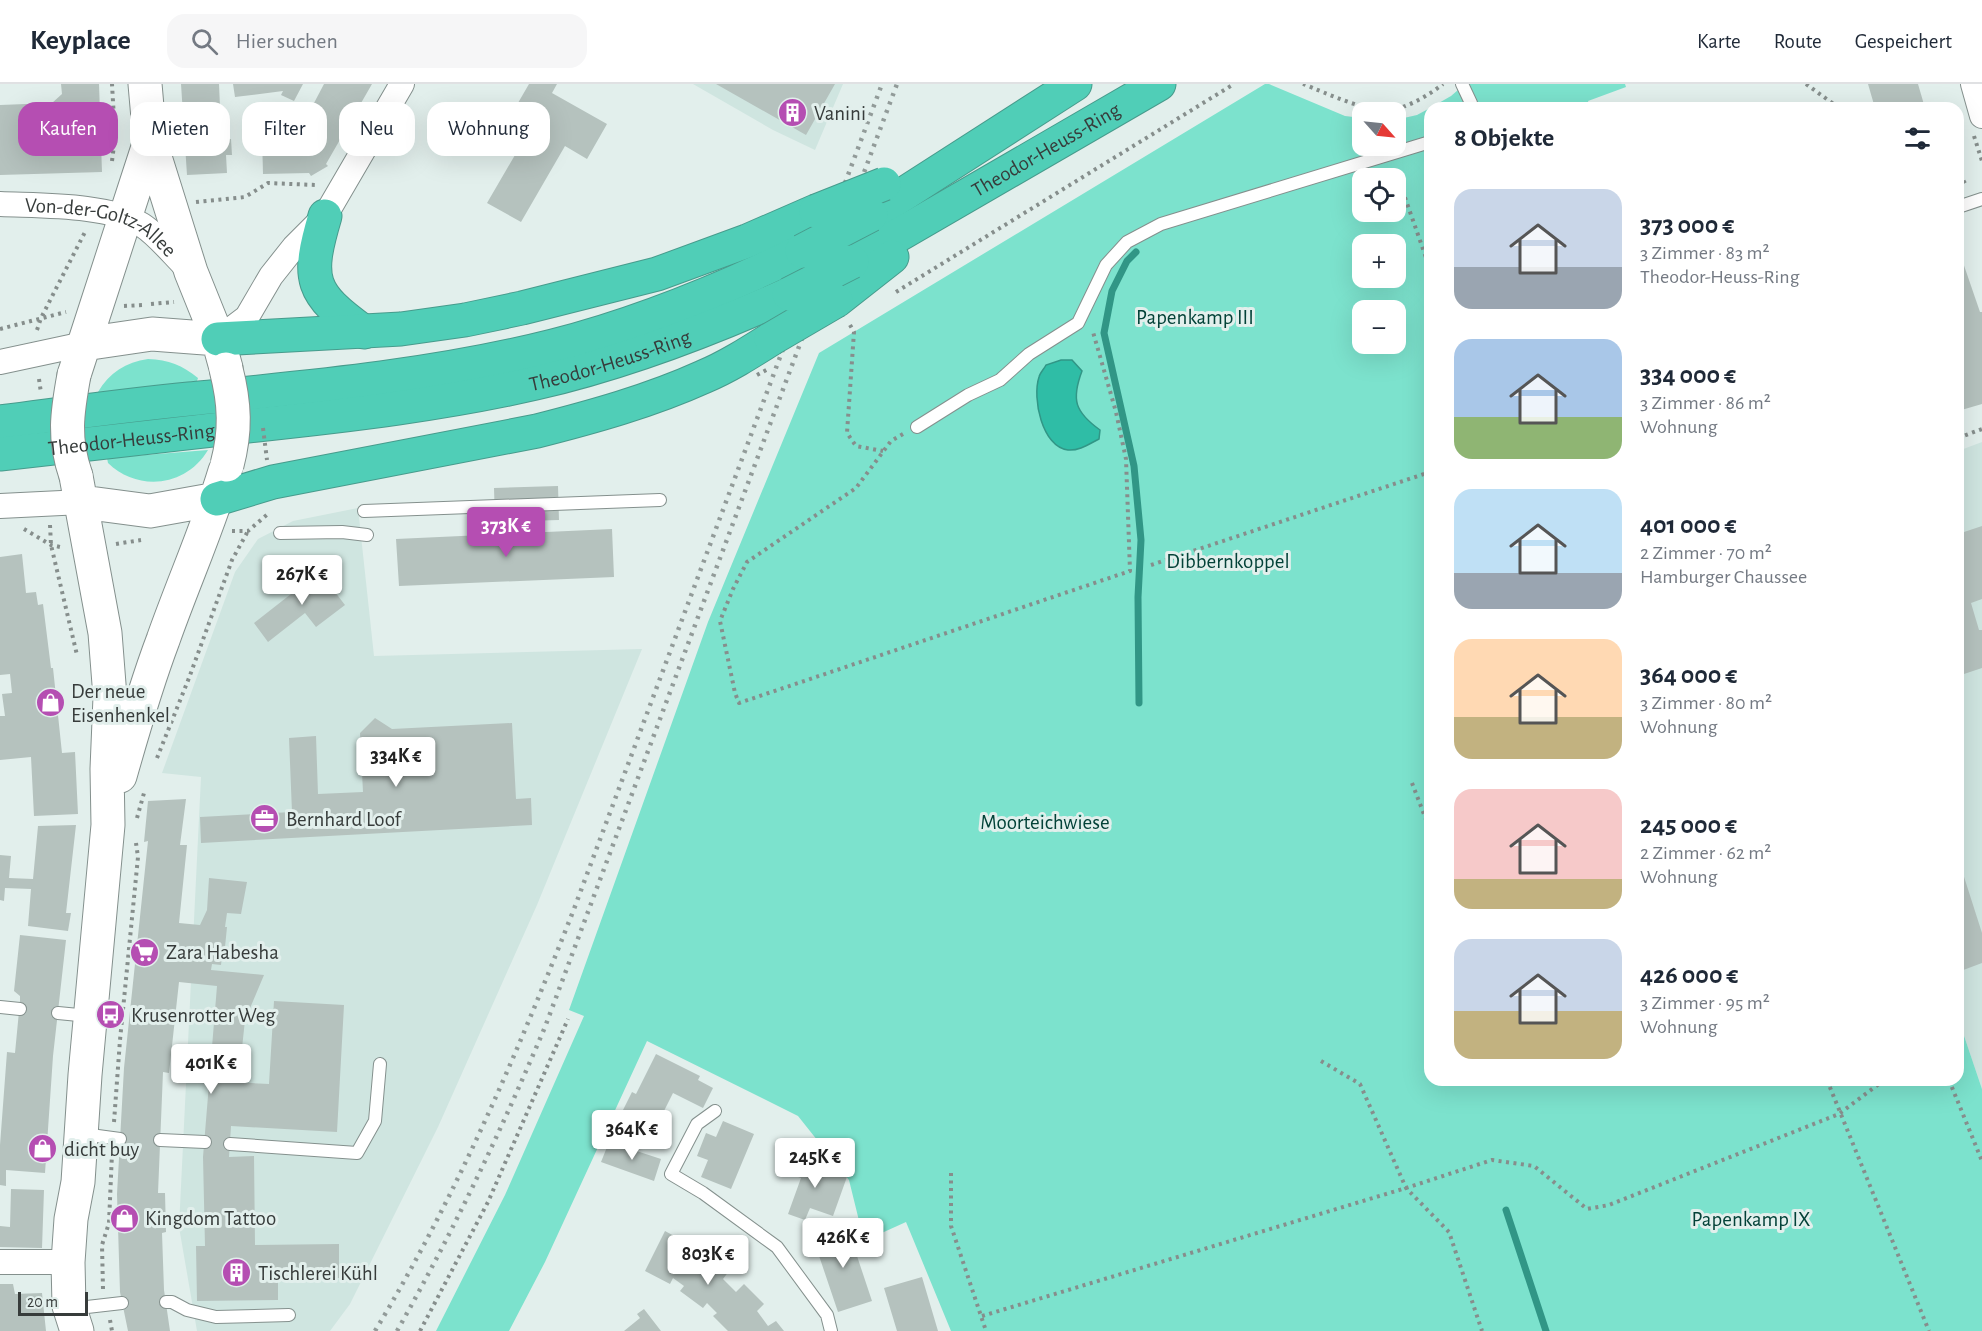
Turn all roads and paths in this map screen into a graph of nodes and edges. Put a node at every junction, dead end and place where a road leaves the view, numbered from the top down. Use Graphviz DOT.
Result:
graph roads {
  1 [pos="112,84"];
  2 [pos="145,84"];
  3 [pos="402,84"];
  4 [pos="1075,84"];
  5 [pos="1159,84"];
  6 [pos="1234,84"];
  7 [pos="1303,84"];
  8 [pos="1443,84"];
  9 [pos="1462,84"];
  10 [pos="1806,84"];
  11 [pos="1973,84"];
  12 [pos="147,102"];
  13 [pos="1471,102"];
  14 [pos="1831,102"];
  15 [pos="1982,116"];
  16 [pos="991,138"];
  17 [pos="1424,144"];
  18 [pos="1406,150"];
  19 [pos="145,156"];
  20 [pos="155,156"];
  21 [pos="1387,156"];
  22 [pos="1390,156"];
  23 [pos="111,167"];
  24 [pos="976,191"];
  25 [pos="1982,199"];
  26 [pos="322,200"];
  27 [pos="186,201"];
  28 [pos="0,204"];
  29 [pos="1964,205"];
  30 [pos="126,218"];
  31 [pos="84,236"];
  32 [pos="1424,253"];
  33 [pos="191,272"];
  34 [pos="889,296"];
  35 [pos="73,310"];
  36 [pos="842,311"];
  37 [pos="41,318"];
  38 [pos="1078,323"];
  39 [pos="0,329"];
  40 [pos="364,332"];
  41 [pos="34,339"];
  42 [pos="84,344"];
  43 [pos="222,354"];
  44 [pos="0,362"];
  45 [pos="0,422"];
  46 [pos="917,427"];
  47 [pos="1982,429"];
  48 [pos="1964,436"];
  49 [pos="884,451"];
  50 [pos="0,454"];
  51 [pos="1424,474"];
  52 [pos="79,489"];
  53 [pos="217,499"];
  54 [pos="660,500"];
  55 [pos="0,506"];
  56 [pos="363,512"];
  57 [pos="248,531"];
  58 [pos="280,533"];
  59 [pos="367,535"];
  60 [pos="1151,565"];
  61 [pos="155,763"];
  62 [pos="1412,783"];
  63 [pos="146,784"];
  64 [pos="1424,814"];
  65 [pos="127,828"];
  66 [pos="0,1007"];
  67 [pos="20,1009"];
  68 [pos="58,1013"];
  69 [pos="91,1016"];
  70 [pos="568,1019"];
  71 [pos="1321,1061"];
  72 [pos="380,1064"];
  73 [pos="1829,1086"];
  74 [pos="1876,1086"];
  75 [pos="1951,1086"];
  76 [pos="715,1111"];
  77 [pos="1839,1114"];
  78 [pos="80,1134"];
  79 [pos="117,1138"];
  80 [pos="160,1140"];
  81 [pos="205,1142"];
  82 [pos="230,1144"];
  83 [pos="1982,1161"];
  84 [pos="951,1173"];
  85 [pos="78,1182"];
  86 [pos="1406,1188"];
  87 [pos="0,1262"];
  88 [pos="68,1262"];
  89 [pos="166,1302"];
  90 [pos="122,1303"];
  91 [pos="289,1314"];
  92 [pos="982,1316"];
  93 [pos="87,1318"];
  94 [pos="112,1331"];
  95 [pos="420,1331"];
  96 [pos="831,1331"];
  97 [pos="986,1331"];
  98 [pos="1482,1331"];
  99 [pos="1929,1331"];
  1 -- 23 [label="path"];
  2 -- 12 [label="main road"];
  3 -- 26 [label="street"];
  4 -- 16 [label="highway, Theodor-Heuss-Ring"];
  5 -- 24 [label="highway, Theodor-Heuss-Ring"];
  6 -- 34 [label="path"];
  7 -- 8 [label="path"];
  9 -- 13 [label="lane"];
  10 -- 14 [label="path"];
  11 -- 15 [label="street"];
  16 -- 40 [label="highway, bridge"];
  16 -- 45 [label="highway, Theodor-Heuss-Ring, bridge"];
  17 -- 18 [label="lane"];
  19 -- 30 [label="main road"];
  20 -- 33 [label="main road"];
  21 -- 38 [label="lane"];
  22 -- 32 [label="path"];
  24 -- 36 [label="highway"];
  24 -- 50 [label="highway, Theodor-Heuss-Ring, bridge"];
  25 -- 29 [label="lane"];
  26 -- 27 [label="path"];
  26 -- 40 [label="highway"];
  26 -- 43 [label="street"];
  28 -- 30 [label="street, Von-der-Goltz-Allee"];
  30 -- 33 [label="street, Von-der-Goltz-Allee"];
  30 -- 42 [label="main road"];
  31 -- 37 [label="path"];
  33 -- 43 [label="main road"];
  35 -- 37 [label="path"];
  36 -- 49 [label="path"];
  36 -- 53 [label="highway, bridge"];
  37 -- 39 [label="path"];
  37 -- 41 [label="path"];
  38 -- 46 [label="lane"];
  38 -- 49 [label="path"];
  40 -- 43 [label="highway"];
  42 -- 43 [label="main road"];
  42 -- 44 [label="street"];
  42 -- 52 [label="main road, bridge"];
  43 -- 53 [label="main road, bridge"];
  46 -- 49 [label="path"];
  47 -- 48 [label="path"];
  51 -- 60 [label="path"];
  52 -- 53 [label="main road"];
  52 -- 55 [label="street"];
  52 -- 65 [label="main road"];
  53 -- 65 [label="main road"];
  54 -- 56 [label="lane"];
  57 -- 61 [label="path"];
  58 -- 59 [label="lane"];
  62 -- 64 [label="path"];
  63 -- 65 [label="path"];
  65 -- 69 [label="main road"];
  65 -- 79 [label="path"];
  66 -- 67 [label="lane"];
  68 -- 69 [label="lane"];
  69 -- 78 [label="main road"];
  70 -- 95 [label="path"];
  71 -- 86 [label="path"];
  72 -- 82 [label="lane"];
  73 -- 77 [label="path"];
  74 -- 77 [label="path"];
  75 -- 83 [label="path"];
  76 -- 96 [label="lane"];
  77 -- 86 [label="path"];
  77 -- 99 [label="path"];
  78 -- 79 [label="lane"];
  78 -- 85 [label="main road"];
  79 -- 93 [label="path"];
  80 -- 81 [label="lane"];
  84 -- 92 [label="path"];
  85 -- 88 [label="main road"];
  85 -- 93 [label="main road"];
  86 -- 92 [label="path"];
  86 -- 98 [label="path"];
  87 -- 88 [label="street"];
  88 -- 93 [label="main road"];
  89 -- 91 [label="lane"];
  90 -- 93 [label="lane"];
  92 -- 97 [label="path"];
  93 -- 94 [label="path"];
}
